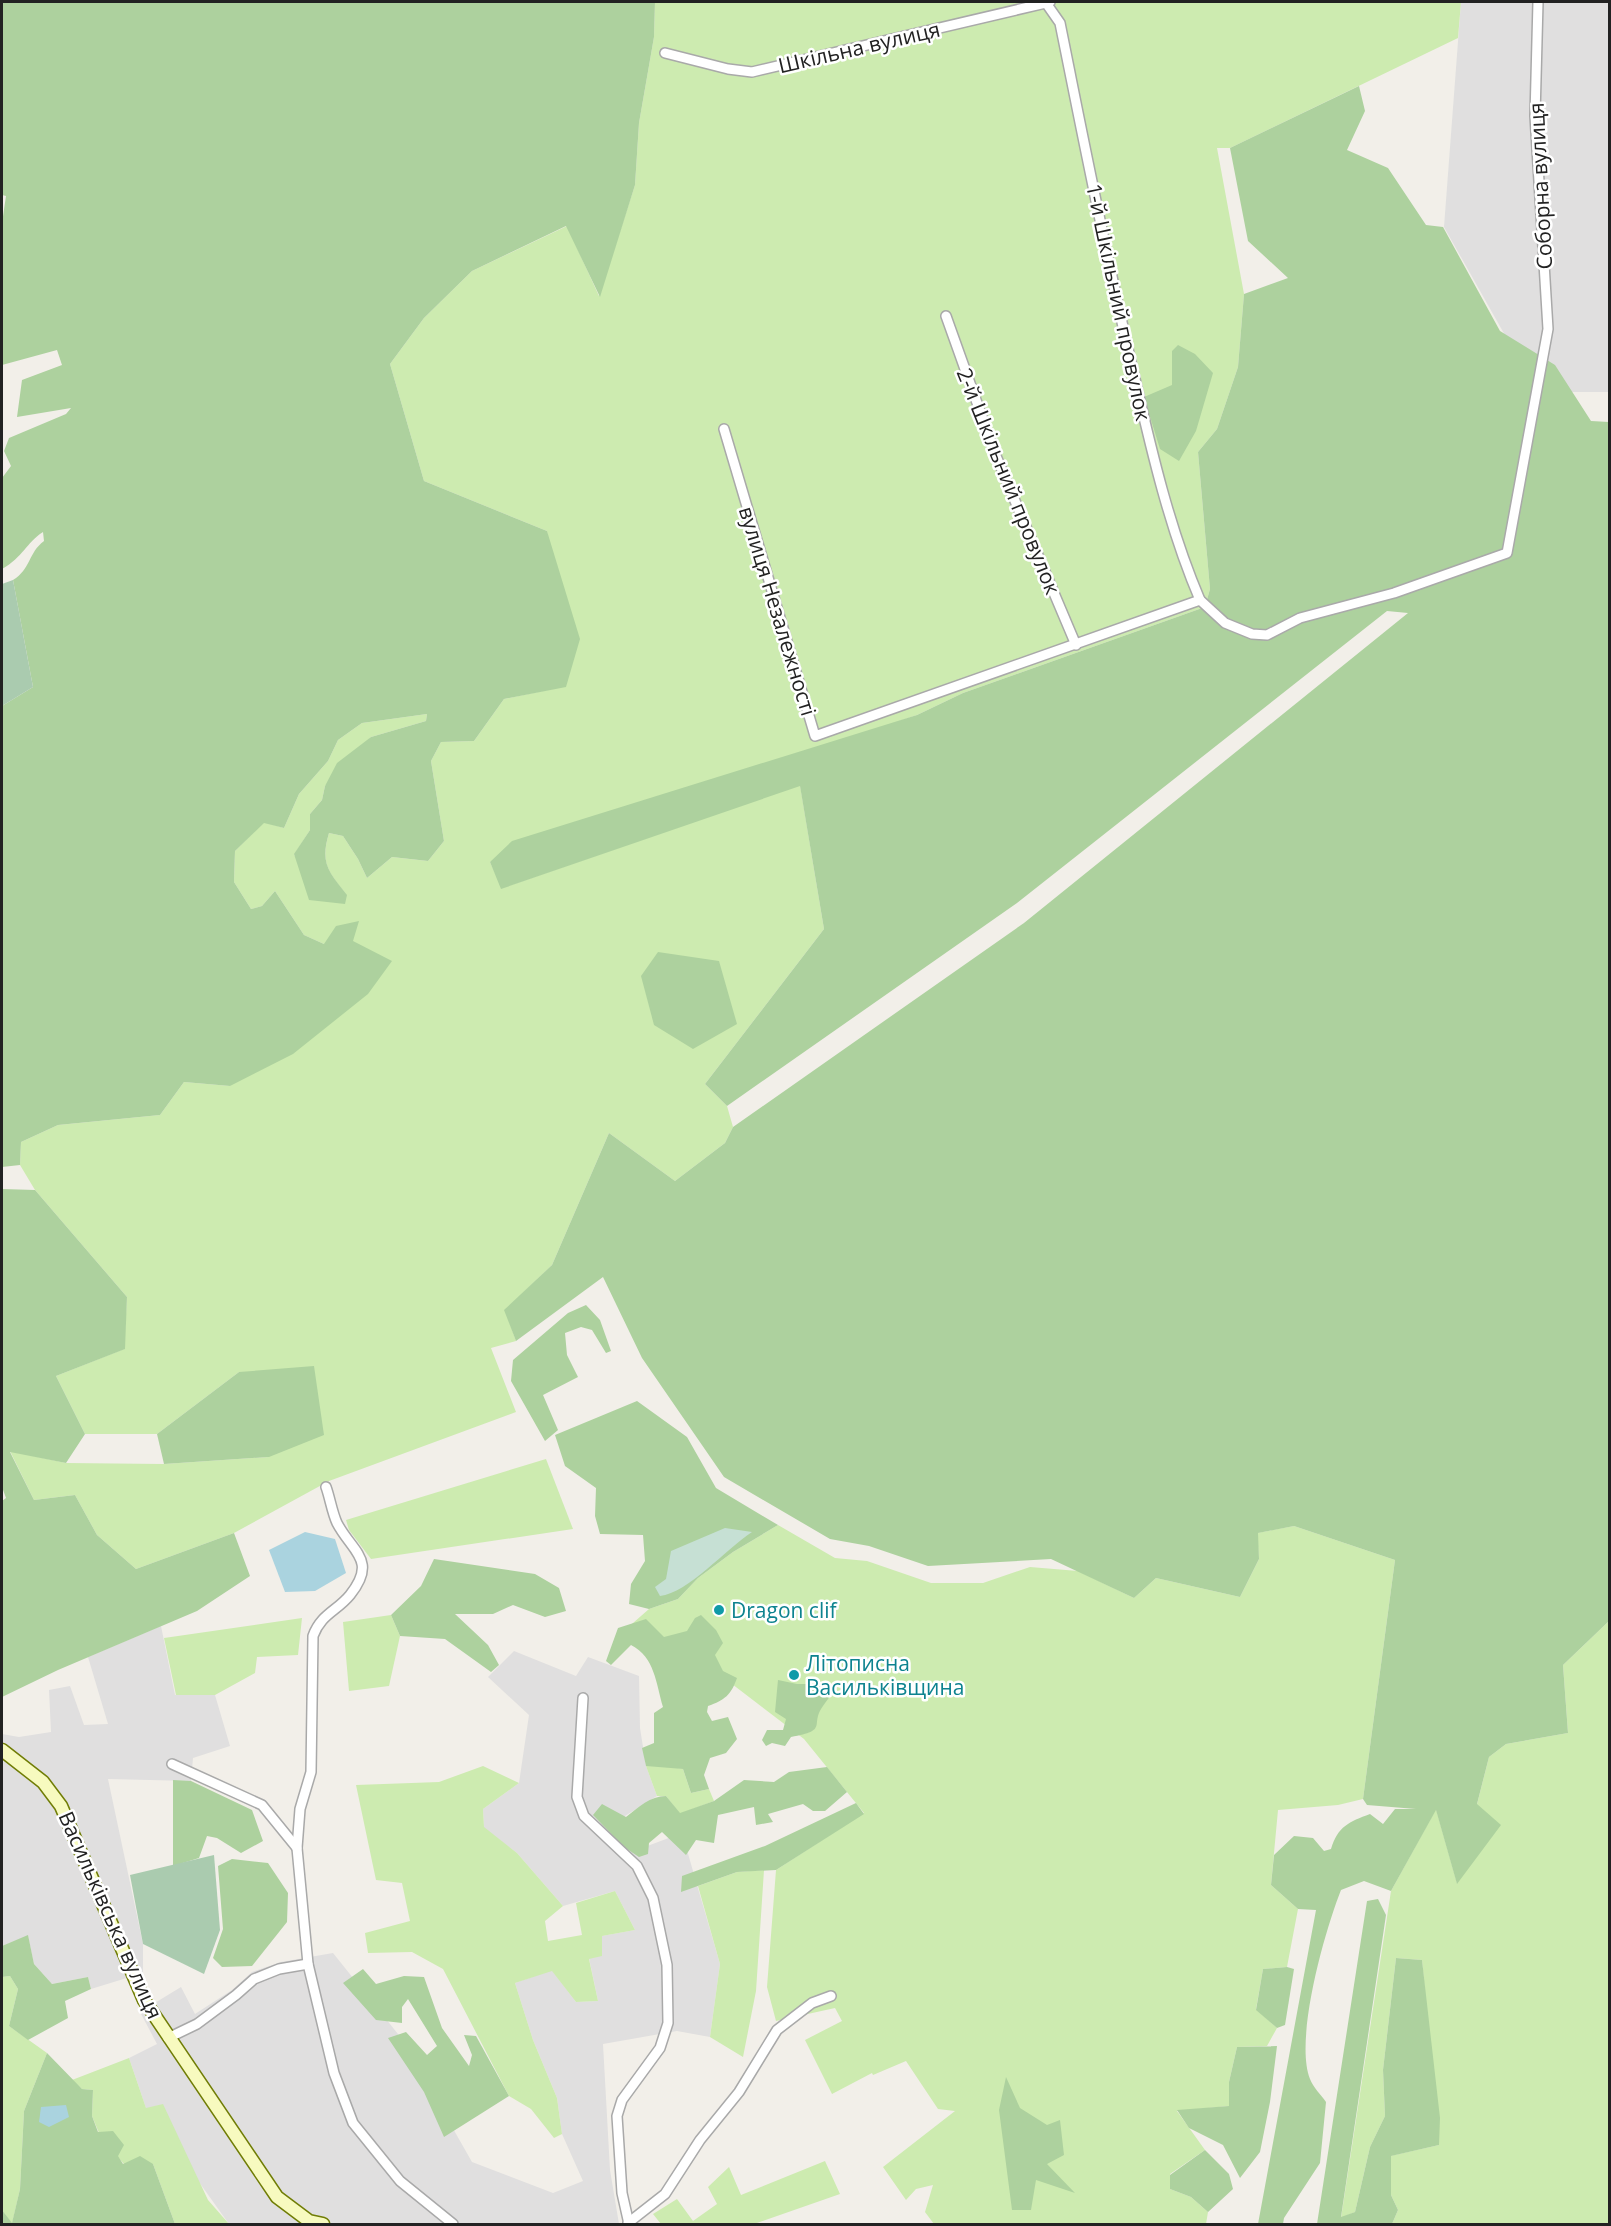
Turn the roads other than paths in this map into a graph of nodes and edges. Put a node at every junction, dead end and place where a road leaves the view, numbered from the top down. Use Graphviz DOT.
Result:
graph roads {
  1 [pos="1049,2"];
  2 [pos="1538,2"];
  3 [pos="666,52"];
  4 [pos="946,316"];
  5 [pos="724,429"];
  6 [pos="1200,600"];
  7 [pos="1076,645"];
  8 [pos="326,1487"];
  9 [pos="583,1698"];
  10 [pos="2,1750"];
  11 [pos="172,1764"];
  12 [pos="297,1848"];
  13 [pos="308,1964"];
  14 [pos="831,1996"];
  15 [pos="168,2038"];
  16 [pos="323,2224"];
  17 [pos="453,2224"];
  18 [pos="629,2224"];
  1 -- 3 [label="street, Шкільна вулиця"];
  1 -- 6 [label="street, 1-й Шкільний провулок"];
  2 -- 6 [label="street, Соборна вулиця"];
  4 -- 7 [label="street, 2-й Шкільний провулок"];
  5 -- 7 [label="street, вулиця Незалежності"];
  6 -- 7 [label="street"];
  8 -- 12 [label="street"];
  9 -- 18 [label="street"];
  10 -- 15 [label="street, Васильківська вулиця"];
  11 -- 12 [label="street"];
  12 -- 13 [label="street"];
  13 -- 15 [label="street"];
  13 -- 17 [label="street"];
  14 -- 18 [label="street"];
  15 -- 16 [label="street, Васильківська вулиця"];
}
